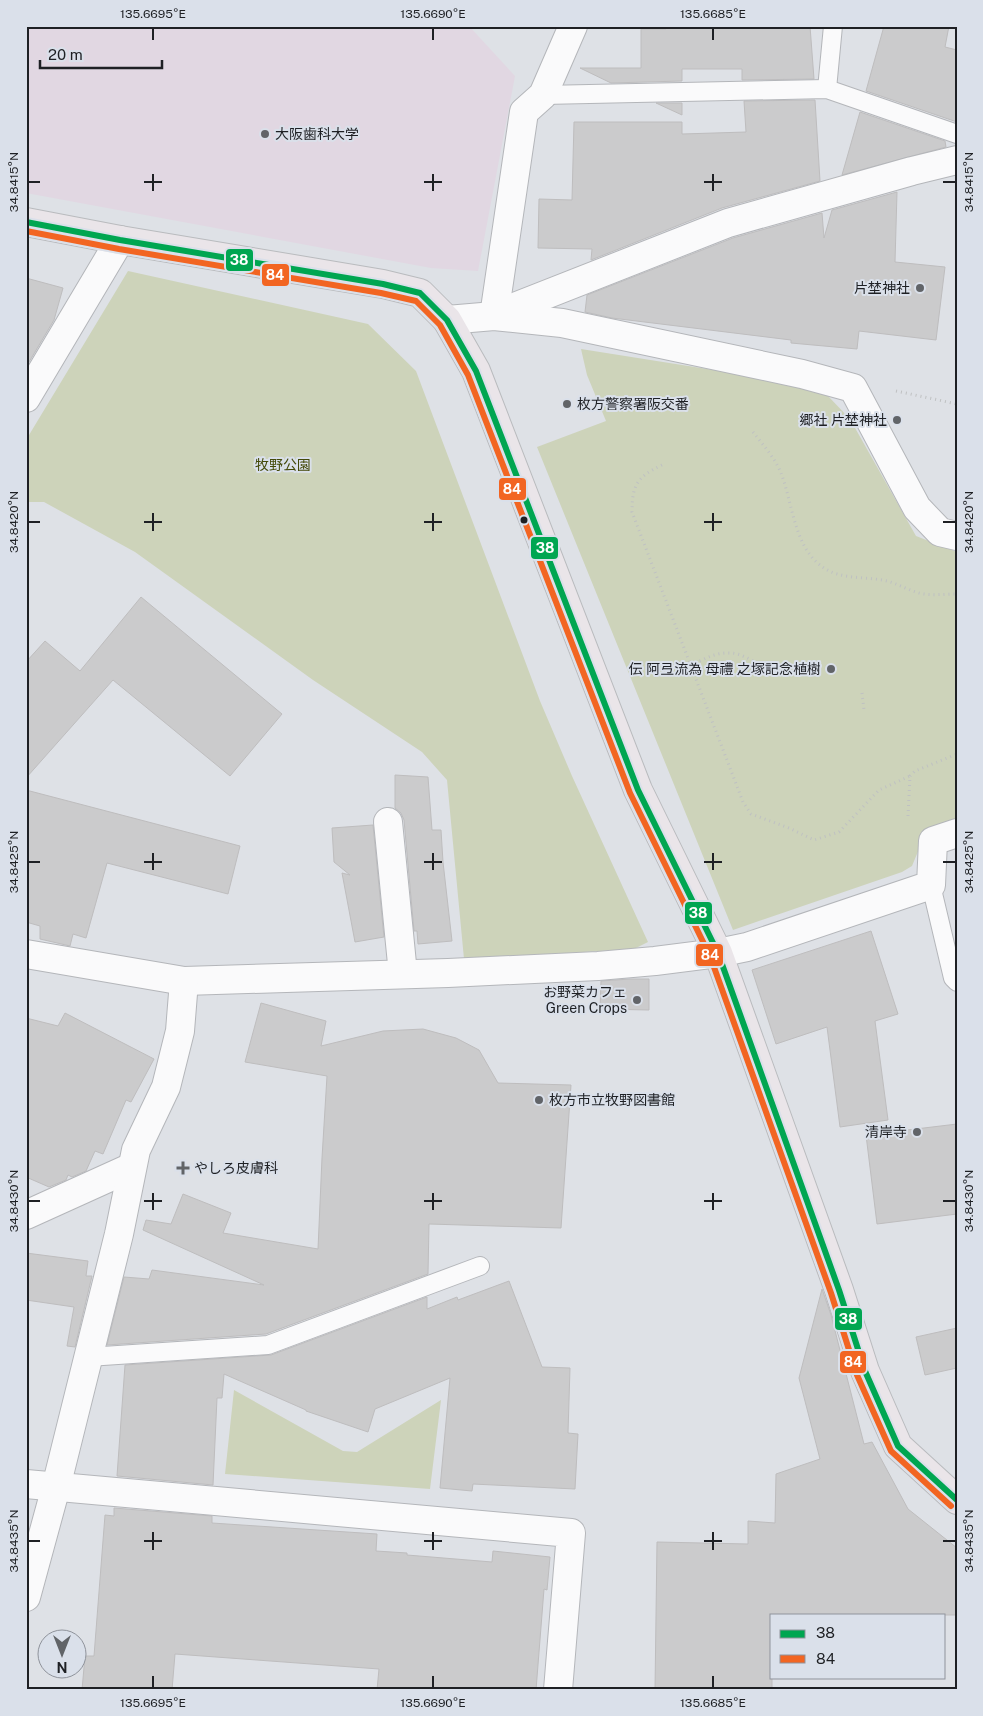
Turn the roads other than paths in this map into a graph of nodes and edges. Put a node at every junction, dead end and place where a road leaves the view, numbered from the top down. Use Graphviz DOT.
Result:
graph roads {
  1 [pos="573,26"];
  2 [pos="833,26"];
  3 [pos="827,89"];
  4 [pos="543,95"];
  5 [pos="957,134"];
  6 [pos="957,160"];
  7 [pos="26,222"];
  8 [pos="120,240"];
  9 [pos="494,316"];
  10 [pos="447,320"];
  11 [pos="26,398"];
  12 [pos="957,536"];
  13 [pos="388,822"];
  14 [pos="945,837"];
  15 [pos="931,885"];
  16 [pos="718,953"];
  17 [pos="26,954"];
  18 [pos="403,974"];
  19 [pos="184,981"];
  20 [pos="957,982"];
  21 [pos="132,1167"];
  22 [pos="26,1214"];
  23 [pos="480,1266"];
  24 [pos="88,1358"];
  25 [pos="26,1484"];
  26 [pos="56,1487"];
  27 [pos="957,1500"];
  28 [pos="26,1596"];
  29 [pos="558,1690"];
  1 -- 4 [label="street"];
  2 -- 3 [label="lane"];
  3 -- 4 [label="lane"];
  3 -- 5 [label="lane"];
  4 -- 9 [label="street"];
  6 -- 9 [label="street"];
  7 -- 8 [label="main road"];
  8 -- 10 [label="main road"];
  8 -- 11 [label="street"];
  9 -- 10 [label="street"];
  9 -- 12 [label="street"];
  10 -- 16 [label="main road"];
  13 -- 18 [label="street"];
  14 -- 15 [label="street"];
  15 -- 16 [label="street"];
  15 -- 20 [label="lane"];
  16 -- 18 [label="street"];
  16 -- 27 [label="main road"];
  17 -- 19 [label="street"];
  18 -- 19 [label="street"];
  19 -- 21 [label="street"];
  21 -- 22 [label="street"];
  21 -- 24 [label="street"];
  23 -- 24 [label="lane"];
  24 -- 26 [label="street"];
  25 -- 26 [label="street"];
  26 -- 28 [label="street"];
  26 -- 29 [label="street"];
}
